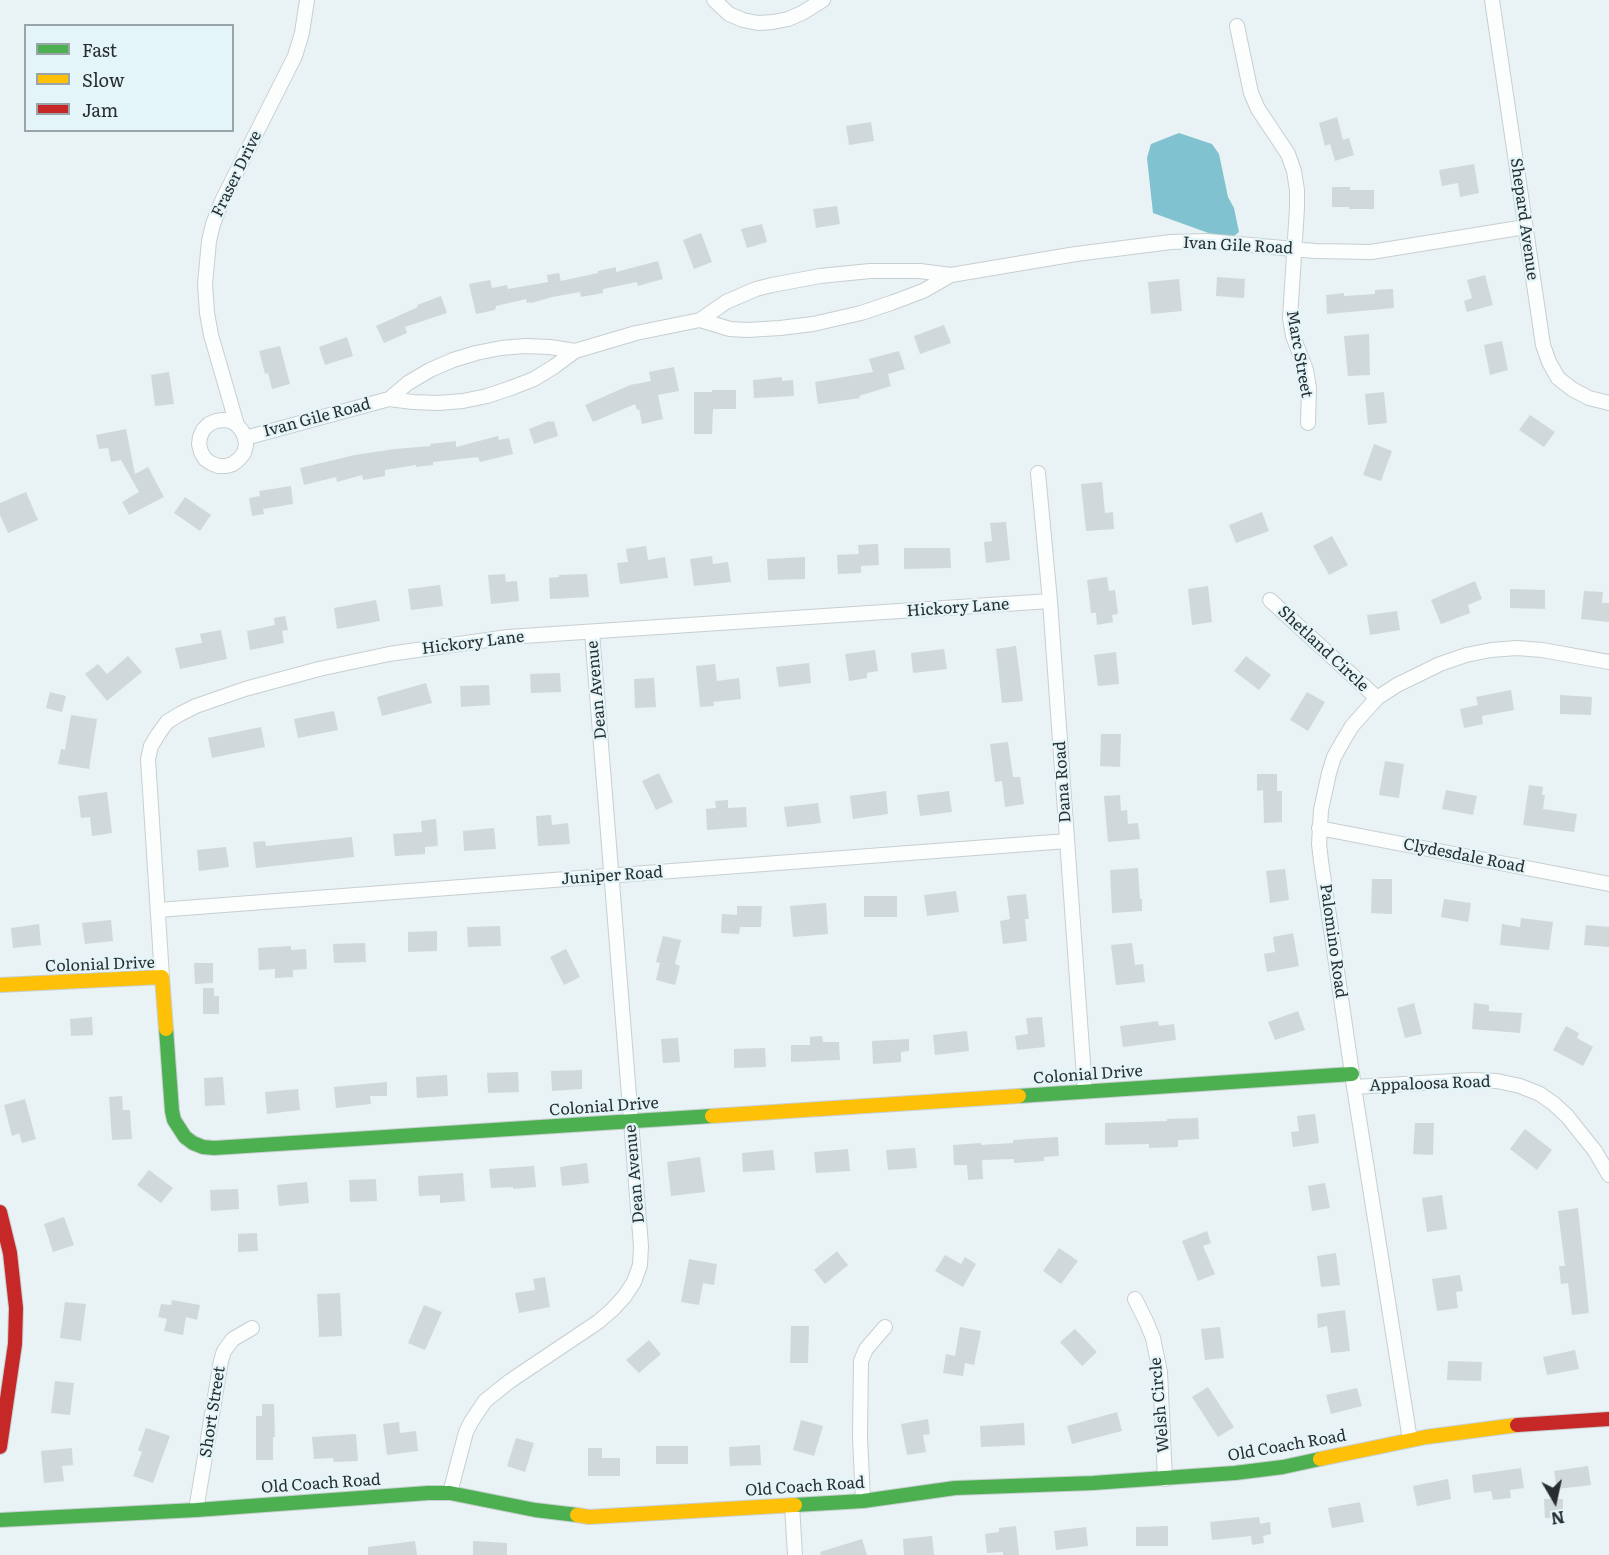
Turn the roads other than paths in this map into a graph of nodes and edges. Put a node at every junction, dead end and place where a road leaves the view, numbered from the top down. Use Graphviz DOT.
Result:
graph roads {
  1 [pos="307,0"];
  2 [pos="714,0"];
  3 [pos="824,0"];
  4 [pos="1492,0"];
  5 [pos="1237,26"];
  6 [pos="1525,227"];
  7 [pos="1295,249"];
  8 [pos="951,275"];
  9 [pos="700,320"];
  10 [pos="575,351"];
  11 [pos="389,399"];
  12 [pos="1609,404"];
  13 [pos="1308,423"];
  14 [pos="237,425"];
  15 [pos="245,438"];
  16 [pos="1038,473"];
  17 [pos="1270,600"];
  18 [pos="1050,602"];
  19 [pos="592,632"];
  20 [pos="1609,662"];
  21 [pos="1377,698"];
  22 [pos="1319,828"];
  23 [pos="1067,841"];
  24 [pos="611,876"];
  25 [pos="1609,884"];
  26 [pos="158,910"];
  27 [pos="162,977"];
  28 [pos="0,985"];
  29 [pos="1353,1080"];
  30 [pos="1085,1091"];
  31 [pos="631,1122"];
  32 [pos="1609,1175"];
  33 [pos="0,1212"];
  34 [pos="5,1254"];
  35 [pos="1135,1299"];
  36 [pos="885,1327"];
  37 [pos="252,1328"];
  38 [pos="1609,1419"];
  39 [pos="1410,1440"];
  40 [pos="0,1447"];
  41 [pos="1165,1479"];
  42 [pos="450,1493"];
  43 [pos="863,1501"];
  44 [pos="792,1505"];
  45 [pos="196,1510"];
  46 [pos="0,1520"];
  47 [pos="795,1555"];
  1 -- 14 [label="street, Fraser Drive"];
  2 -- 3 [label="street"];
  4 -- 6 [label="street, Shepard Avenue"];
  5 -- 7 [label="street, Marc Street"];
  6 -- 7 [label="street, Ivan Gile Road"];
  6 -- 12 [label="street, Shepard Avenue"];
  7 -- 8 [label="street, Ivan Gile Road"];
  7 -- 13 [label="street, Marc Street"];
  8 -- 9 [label="street, Ivan Gile Road"];
  8 -- 9 [label="street, Ivan Gile Road"];
  9 -- 10 [label="street, Ivan Gile Road"];
  10 -- 11 [label="street, Ivan Gile Road"];
  10 -- 11 [label="street, Ivan Gile Road"];
  11 -- 15 [label="street, Ivan Gile Road"];
  14 -- 15 [label="street, Fraser Drive"];
  14 -- 15 [label="street"];
  16 -- 18 [label="street, Dana Road"];
  17 -- 21 [label="street, Shetland Circle"];
  18 -- 19 [label="street, Hickory Lane"];
  18 -- 23 [label="street, Dana Road"];
  19 -- 24 [label="street, Dean Avenue"];
  19 -- 26 [label="street, Hickory Lane"];
  20 -- 21 [label="street, Palomino Road"];
  21 -- 22 [label="street, Palomino Road"];
  22 -- 25 [label="street, Clydesdale Road"];
  22 -- 29 [label="street, Palomino Road"];
  23 -- 24 [label="street, Juniper Road"];
  23 -- 30 [label="street, Dana Road"];
  24 -- 26 [label="street, Juniper Road"];
  24 -- 31 [label="street, Dean Avenue"];
  26 -- 27 [label="street, Hickory Lane"];
  27 -- 28 [label="street, Colonial Drive"];
  27 -- 31 [label="street, Colonial Drive"];
  29 -- 30 [label="street, Colonial Drive"];
  29 -- 32 [label="street, Appaloosa Road"];
  29 -- 39 [label="street, Palomino Road"];
  30 -- 31 [label="street, Colonial Drive"];
  31 -- 42 [label="street, Dean Avenue"];
  33 -- 34 [label="street"];
  34 -- 40 [label="street"];
  35 -- 41 [label="street, Welsh Circle"];
  36 -- 43 [label="street"];
  37 -- 45 [label="street, Short Street"];
  38 -- 39 [label="street, Old Coach Road"];
  39 -- 41 [label="street, Old Coach Road"];
  41 -- 43 [label="street, Old Coach Road"];
  42 -- 44 [label="street, Old Coach Road"];
  42 -- 45 [label="street, Old Coach Road"];
  43 -- 44 [label="street, Old Coach Road"];
  44 -- 47 [label="street"];
  45 -- 46 [label="street, Old Coach Road"];
}
